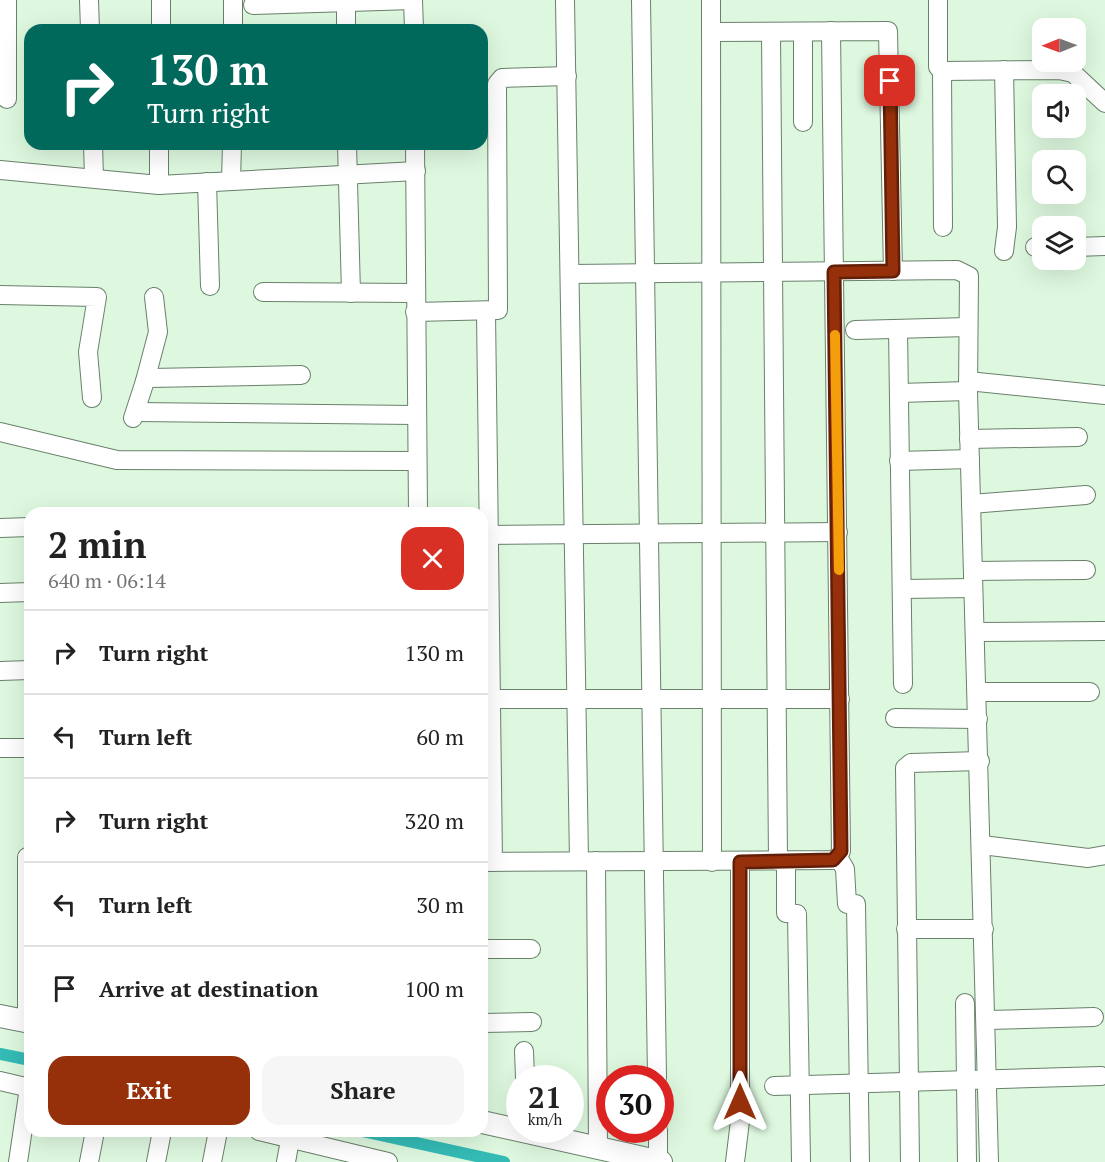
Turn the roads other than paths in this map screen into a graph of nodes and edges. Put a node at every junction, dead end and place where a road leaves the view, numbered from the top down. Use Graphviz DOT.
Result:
graph roads {
  1 [pos="8,0"];
  2 [pos="89,0"];
  3 [pos="161,0"];
  4 [pos="233,0"];
  5 [pos="413,0"];
  6 [pos="565,0"];
  7 [pos="641,0"];
  8 [pos="711,0"];
  9 [pos="938,0"];
  10 [pos="276,2"];
  11 [pos="346,2"];
  12 [pos="253,5"];
  13 [pos="90,24"];
  14 [pos="161,24"];
  15 [pos="233,24"];
  16 [pos="346,24"];
  17 [pos="414,24"];
  18 [pos="831,31"];
  19 [pos="711,32"];
  20 [pos="771,32"];
  21 [pos="803,32"];
  22 [pos="1004,70"];
  23 [pos="942,71"];
  24 [pos="567,76"];
  25 [pos="7,99"];
  26 [pos="1105,103"];
  27 [pos="803,122"];
  28 [pos="93,150"];
  29 [pos="159,150"];
  30 [pos="232,150"];
  31 [pos="347,150"];
  32 [pos="415,150"];
  33 [pos="0,170"];
  34 [pos="416,171"];
  35 [pos="348,173"];
  36 [pos="94,178"];
  37 [pos="231,181"];
  38 [pos="207,182"];
  39 [pos="159,185"];
  40 [pos="943,227"];
  41 [pos="1105,246"];
  42 [pos="1086,247"];
  43 [pos="1004,251"];
  44 [pos="893,271"];
  45 [pos="771,272"];
  46 [pos="834,272"];
  47 [pos="709,273"];
  48 [pos="570,274"];
  49 [pos="644,274"];
  50 [pos="210,286"];
  51 [pos="263,292"];
  52 [pos="351,293"];
  53 [pos="416,293"];
  54 [pos="0,295"];
  55 [pos="154,297"];
  56 [pos="415,312"];
  57 [pos="486,312"];
  58 [pos="968,327"];
  59 [pos="898,329"];
  60 [pos="855,330"];
  61 [pos="301,375"];
  62 [pos="145,381"];
  63 [pos="968,386"];
  64 [pos="899,393"];
  65 [pos="1105,394"];
  66 [pos="92,398"];
  67 [pos="415,415"];
  68 [pos="0,432"];
  69 [pos="1078,437"];
  70 [pos="969,440"];
  71 [pos="970,459"];
  72 [pos="416,461"];
  73 [pos="899,461"];
  74 [pos="1086,495"];
  75 [pos="971,504"];
  76 [pos="418,507"];
  77 [pos="484,507"];
  78 [pos="24,527"];
  79 [pos="0,528"];
  80 [pos="838,532"];
  81 [pos="712,534"];
  82 [pos="774,534"];
  83 [pos="488,535"];
  84 [pos="575,535"];
  85 [pos="648,535"];
  86 [pos="1086,570"];
  87 [pos="973,579"];
  88 [pos="902,589"];
  89 [pos="24,592"];
  90 [pos="0,593"];
  91 [pos="1105,631"];
  92 [pos="975,632"];
  93 [pos="24,670"];
  94 [pos="0,671"];
  95 [pos="903,684"];
  96 [pos="977,692"];
  97 [pos="1090,692"];
  98 [pos="488,699"];
  99 [pos="576,699"];
  100 [pos="775,699"];
  101 [pos="840,699"];
  102 [pos="650,700"];
  103 [pos="714,700"];
  104 [pos="895,718"];
  105 [pos="978,718"];
  106 [pos="24,747"];
  107 [pos="0,748"];
  108 [pos="980,761"];
  109 [pos="982,845"];
  110 [pos="1105,855"];
  111 [pos="838,857"];
  112 [pos="653,860"];
  113 [pos="588,861"];
  114 [pos="782,861"];
  115 [pos="488,862"];
  116 [pos="712,862"];
  117 [pos="740,862"];
  118 [pos="906,929"];
  119 [pos="984,929"];
  120 [pos="488,949"];
  121 [pos="531,949"];
  122 [pos="965,1003"];
  123 [pos="0,1016"];
  124 [pos="1094,1017"];
  125 [pos="987,1020"];
  126 [pos="24,1021"];
  127 [pos="532,1022"];
  128 [pos="488,1023"];
  129 [pos="524,1051"];
  130 [pos="525,1065"];
  131 [pos="657,1065"];
  132 [pos="1101,1076"];
  133 [pos="966,1080"];
  134 [pos="989,1080"];
  135 [pos="0,1081"];
  136 [pos="908,1082"];
  137 [pos="860,1083"];
  138 [pos="801,1085"];
  139 [pos="774,1086"];
  140 [pos="24,1087"];
  141 [pos="24,1122"];
  142 [pos="488,1123"];
  143 [pos="506,1127"];
  144 [pos="94,1137"];
  145 [pos="161,1137"];
  146 [pos="217,1137"];
  147 [pos="280,1137"];
  148 [pos="290,1140"];
  149 [pos="577,1143"];
  150 [pos="658,1143"];
  151 [pos="598,1148"];
  152 [pos="355,1158"];
  153 [pos="18,1162"];
  154 [pos="89,1162"];
  155 [pos="156,1162"];
  156 [pos="212,1162"];
  157 [pos="286,1162"];
  158 [pos="388,1162"];
  159 [pos="660,1162"];
  160 [pos="735,1162"];
  161 [pos="801,1162"];
  162 [pos="860,1162"];
  163 [pos="910,1162"];
  164 [pos="967,1162"];
  165 [pos="989,1162"];
  1 -- 25 [label="street"];
  2 -- 13 [label="street"];
  3 -- 14 [label="street"];
  4 -- 15 [label="street"];
  5 -- 11 [label="street"];
  5 -- 17 [label="street"];
  6 -- 24 [label="street"];
  7 -- 49 [label="street"];
  8 -- 19 [label="street"];
  9 -- 23 [label="street"];
  10 -- 11 [label="street"];
  10 -- 12 [label="street"];
  11 -- 16 [label="street"];
  18 -- 21 [label="street"];
  18 -- 44 [label="street"];
  18 -- 46 [label="street"];
  19 -- 20 [label="street"];
  19 -- 47 [label="street"];
  20 -- 21 [label="street"];
  20 -- 45 [label="street"];
  21 -- 27 [label="street"];
  22 -- 23 [label="street"];
  22 -- 26 [label="street"];
  22 -- 43 [label="street"];
  23 -- 40 [label="street"];
  24 -- 48 [label="street"];
  24 -- 57 [label="street"];
  28 -- 36 [label="street"];
  29 -- 39 [label="street"];
  30 -- 37 [label="street"];
  31 -- 35 [label="street"];
  32 -- 34 [label="street"];
  33 -- 36 [label="street"];
  34 -- 35 [label="street"];
  34 -- 53 [label="street"];
  35 -- 37 [label="street"];
  35 -- 52 [label="street"];
  36 -- 39 [label="street"];
  37 -- 38 [label="street"];
  38 -- 39 [label="street"];
  38 -- 50 [label="street"];
  41 -- 42 [label="street"];
  44 -- 46 [label="street"];
  44 -- 58 [label="street"];
  45 -- 46 [label="street"];
  45 -- 47 [label="street"];
  45 -- 82 [label="street"];
  46 -- 80 [label="street"];
  47 -- 49 [label="street"];
  47 -- 81 [label="street"];
  48 -- 49 [label="street"];
  48 -- 84 [label="street"];
  49 -- 85 [label="street"];
  51 -- 52 [label="street"];
  52 -- 53 [label="street"];
  53 -- 56 [label="street"];
  54 -- 66 [label="street"];
  55 -- 62 [label="street"];
  56 -- 57 [label="street"];
  56 -- 67 [label="street"];
  57 -- 77 [label="street"];
  58 -- 59 [label="street"];
  58 -- 63 [label="street"];
  59 -- 60 [label="street"];
  59 -- 64 [label="street"];
  61 -- 62 [label="street"];
  62 -- 67 [label="street"];
  63 -- 64 [label="street"];
  63 -- 65 [label="street"];
  63 -- 70 [label="street"];
  64 -- 73 [label="street"];
  67 -- 72 [label="street"];
  68 -- 72 [label="street"];
  69 -- 70 [label="street"];
  70 -- 71 [label="street"];
  71 -- 73 [label="street"];
  71 -- 75 [label="street"];
  72 -- 76 [label="street"];
  73 -- 88 [label="street"];
  74 -- 75 [label="street"];
  75 -- 87 [label="street"];
  78 -- 79 [label="street"];
  80 -- 82 [label="street"];
  80 -- 101 [label="street"];
  81 -- 82 [label="street"];
  81 -- 85 [label="street"];
  81 -- 103 [label="street"];
  82 -- 100 [label="street"];
  83 -- 84 [label="street"];
  84 -- 85 [label="street"];
  84 -- 99 [label="street"];
  85 -- 102 [label="street"];
  86 -- 87 [label="street"];
  87 -- 88 [label="street"];
  87 -- 92 [label="street"];
  88 -- 95 [label="street"];
  89 -- 90 [label="street"];
  91 -- 92 [label="street"];
  92 -- 96 [label="street"];
  93 -- 94 [label="street"];
  96 -- 97 [label="street"];
  96 -- 105 [label="street"];
  98 -- 99 [label="street"];
  99 -- 102 [label="street"];
  99 -- 113 [label="street"];
  100 -- 101 [label="street"];
  100 -- 103 [label="street"];
  100 -- 114 [label="street"];
  101 -- 111 [label="street"];
  102 -- 103 [label="street"];
  102 -- 112 [label="street"];
  103 -- 116 [label="street"];
  104 -- 105 [label="street"];
  105 -- 108 [label="street"];
  106 -- 107 [label="street"];
  108 -- 109 [label="street"];
  108 -- 118 [label="street"];
  109 -- 110 [label="street"];
  109 -- 119 [label="street"];
  111 -- 114 [label="street"];
  111 -- 137 [label="street"];
  112 -- 113 [label="street"];
  112 -- 116 [label="street"];
  112 -- 131 [label="street"];
  113 -- 115 [label="street"];
  113 -- 151 [label="street"];
  114 -- 117 [label="street"];
  114 -- 138 [label="street"];
  116 -- 117 [label="street"];
  117 -- 160 [label="street"];
  118 -- 119 [label="street"];
  118 -- 136 [label="street"];
  119 -- 125 [label="street"];
  120 -- 121 [label="street"];
  122 -- 133 [label="street"];
  123 -- 126 [label="main road"];
  124 -- 125 [label="street"];
  125 -- 134 [label="street"];
  127 -- 128 [label="street"];
  129 -- 130 [label="street"];
  132 -- 134 [label="street"];
  133 -- 134 [label="street"];
  133 -- 136 [label="street"];
  133 -- 164 [label="street"];
  134 -- 165 [label="street"];
  135 -- 140 [label="street"];
  136 -- 137 [label="street"];
  136 -- 163 [label="street"];
  137 -- 138 [label="street"];
  137 -- 162 [label="street"];
  138 -- 139 [label="street"];
  138 -- 161 [label="street"];
  141 -- 153 [label="street"];
  142 -- 143 [label="main road"];
  144 -- 154 [label="street"];
  145 -- 155 [label="street"];
  146 -- 156 [label="street"];
  147 -- 148 [label="street"];
  148 -- 152 [label="street"];
  148 -- 157 [label="street"];
  149 -- 151 [label="main road"];
  150 -- 159 [label="street"];
  151 -- 159 [label="main road"];
  152 -- 158 [label="street"];
}
